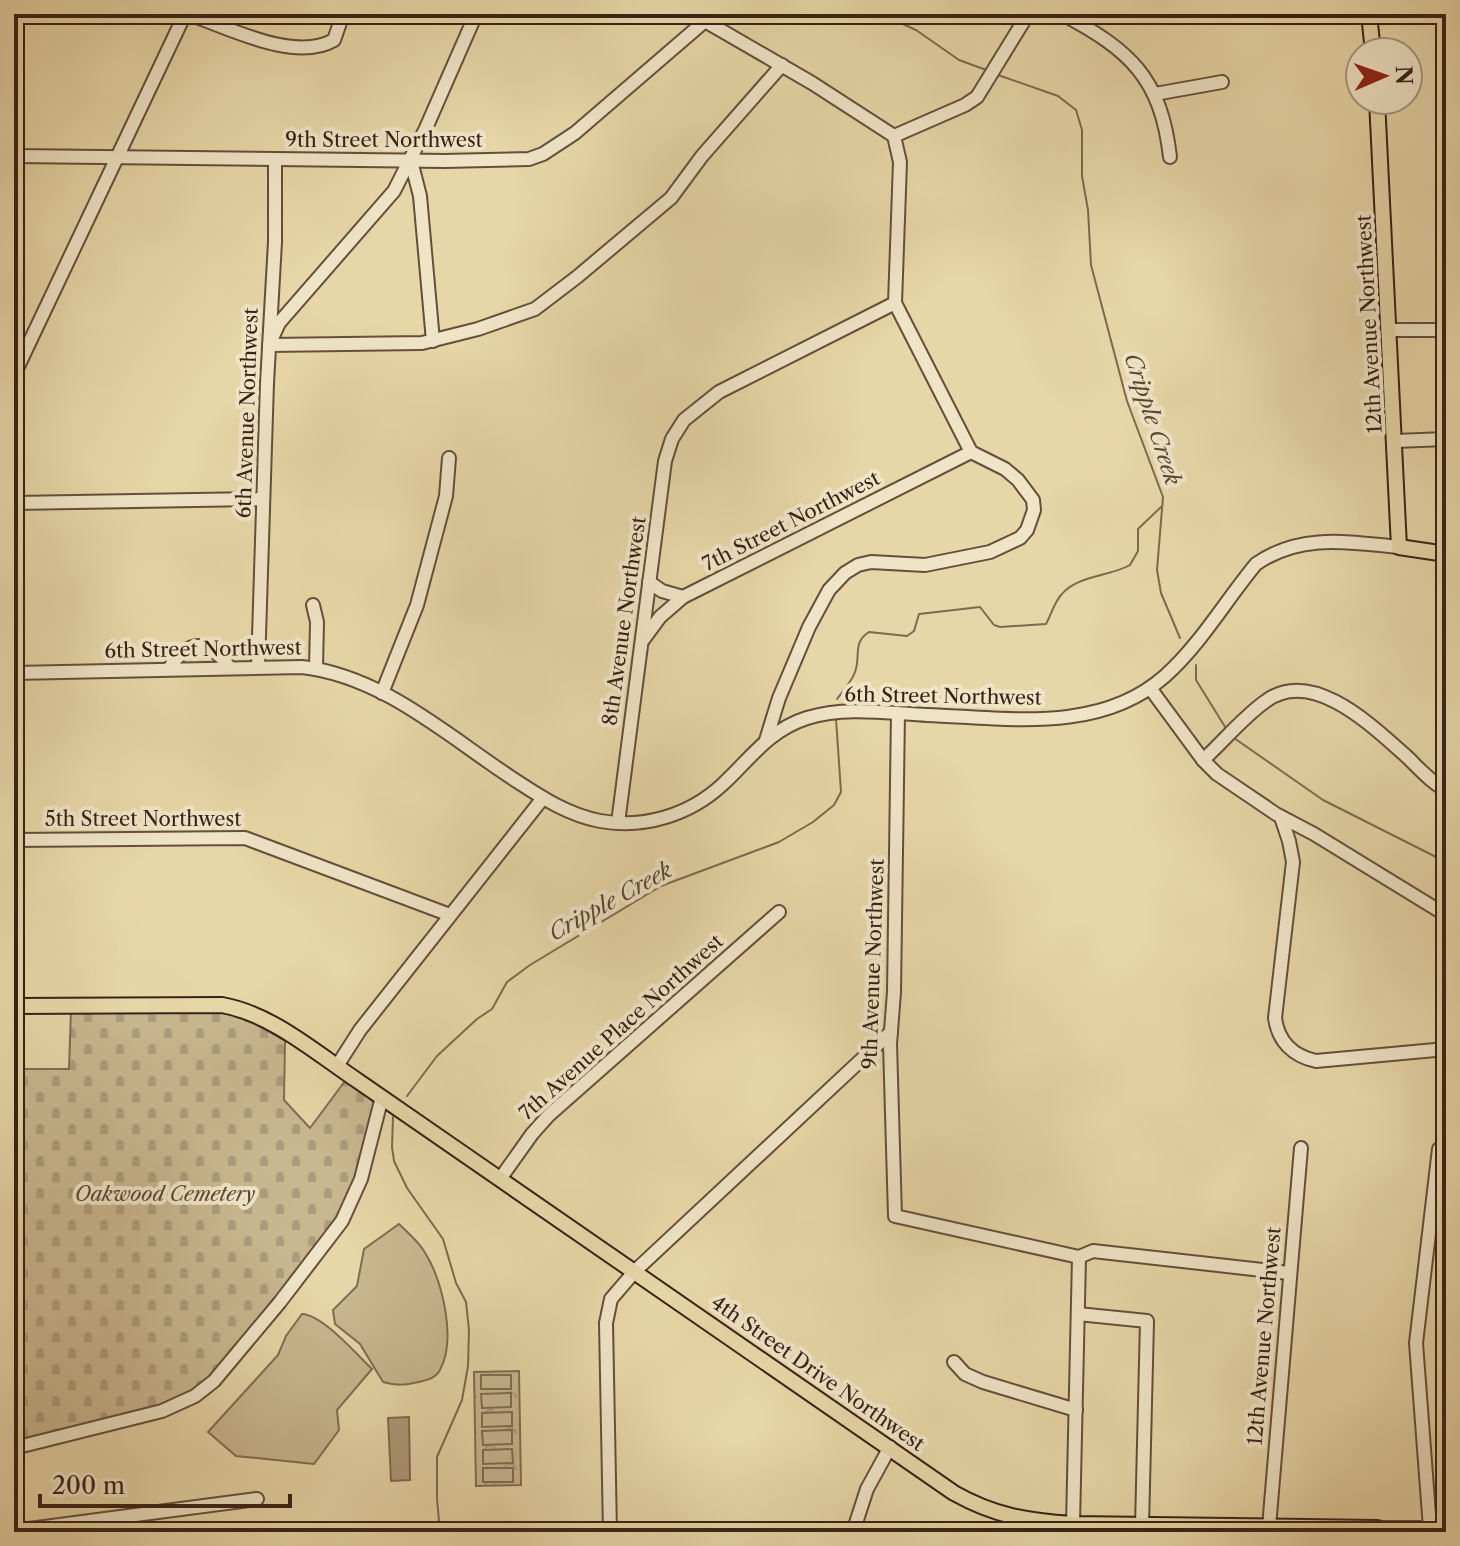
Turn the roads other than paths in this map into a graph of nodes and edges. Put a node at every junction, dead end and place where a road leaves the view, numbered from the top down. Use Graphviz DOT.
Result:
graph roads {
  1 [pos="14,14"];
  2 [pos="186,14"];
  3 [pos="343,14"];
  4 [pos="476,14"];
  5 [pos="1028,14"];
  6 [pos="1062,14"];
  7 [pos="1369,14"];
  8 [pos="1371,36"];
  9 [pos="782,65"];
  10 [pos="1222,82"];
  11 [pos="1155,94"];
  12 [pos="1378,116"];
  13 [pos="14,127"];
  14 [pos="894,136"];
  15 [pos="14,156"];
  16 [pos="1170,157"];
  17 [pos="116,158"];
  18 [pos="275,160"];
  19 [pos="411,161"];
  20 [pos="895,303"];
  21 [pos="1388,330"];
  22 [pos="1446,330"];
  23 [pos="433,341"];
  24 [pos="269,345"];
  25 [pos="14,347"];
  26 [pos="29,347"];
  27 [pos="14,375"];
  28 [pos="1446,439"];
  29 [pos="1395,441"];
  30 [pos="971,452"];
  31 [pos="449,458"];
  32 [pos="263,499"];
  33 [pos="14,503"];
  34 [pos="1399,547"];
  35 [pos="1446,554"];
  36 [pos="649,582"];
  37 [pos="683,597"];
  38 [pos="313,605"];
  39 [pos="642,643"];
  40 [pos="258,667"];
  41 [pos="230,668"];
  42 [pos="316,668"];
  43 [pos="169,669"];
  44 [pos="14,673"];
  45 [pos="1150,688"];
  46 [pos="382,693"];
  47 [pos="898,713"];
  48 [pos="766,740"];
  49 [pos="1203,760"];
  50 [pos="1446,790"];
  51 [pos="543,798"];
  52 [pos="1281,817"];
  53 [pos="618,823"];
  54 [pos="14,840"];
  55 [pos="779,912"];
  56 [pos="450,915"];
  57 [pos="1446,915"];
  58 [pos="14,1006"];
  59 [pos="891,1032"];
  60 [pos="1446,1049"];
  61 [pos="337,1066"];
  62 [pos="382,1097"];
  63 [pos="1301,1148"];
  64 [pos="1439,1149"];
  65 [pos="500,1179"];
  66 [pos="1079,1257"];
  67 [pos="635,1271"];
  68 [pos="1289,1273"];
  69 [pos="1078,1314"];
  70 [pos="954,1362"];
  71 [pos="1076,1410"];
  72 [pos="890,1447"];
  73 [pos="14,1448"];
  74 [pos="257,1499"];
  75 [pos="1073,1524"];
  76 [pos="1142,1526"];
  77 [pos="1269,1527"];
  78 [pos="1430,1528"];
  79 [pos="1446,1528"];
  80 [pos="1378,1530"];
  81 [pos="14,1531"];
  82 [pos="610,1532"];
  83 [pos="853,1532"];
  1 -- 13 [label="street"];
  2 -- 3 [label="street"];
  2 -- 17 [label="street"];
  4 -- 19 [label="street"];
  5 -- 14 [label="street"];
  6 -- 11 [label="street"];
  7 -- 8 [label="main road"];
  9 -- 14 [label="street"];
  9 -- 19 [label="street, 9th Street Northwest"];
  9 -- 23 [label="street"];
  10 -- 11 [label="street"];
  11 -- 16 [label="street"];
  12 -- 21 [label="main road, 12th Avenue Northwest"];
  14 -- 20 [label="street"];
  15 -- 17 [label="street, 9th Street Northwest"];
  17 -- 18 [label="street, 9th Street Northwest"];
  17 -- 26 [label="street"];
  18 -- 19 [label="street, 9th Street Northwest"];
  18 -- 24 [label="street, 6th Avenue Northwest"];
  19 -- 23 [label="street"];
  19 -- 24 [label="street"];
  20 -- 30 [label="street"];
  20 -- 36 [label="street, 8th Avenue Northwest"];
  21 -- 22 [label="street"];
  21 -- 29 [label="main road, 12th Avenue Northwest"];
  23 -- 24 [label="street"];
  24 -- 32 [label="street, 6th Avenue Northwest"];
  25 -- 26 [label="street"];
  26 -- 27 [label="street"];
  28 -- 29 [label="street"];
  29 -- 34 [label="main road, 12th Avenue Northwest"];
  30 -- 37 [label="street, 7th Street Northwest"];
  30 -- 48 [label="street"];
  31 -- 46 [label="street"];
  32 -- 33 [label="street"];
  32 -- 40 [label="street, 6th Avenue Northwest"];
  34 -- 35 [label="main road, 6th Street Northwest"];
  34 -- 45 [label="street, 6th Street Northwest"];
  36 -- 37 [label="street"];
  36 -- 39 [label="street, 8th Avenue Northwest"];
  37 -- 39 [label="street, 7th Street Northwest"];
  38 -- 42 [label="street"];
  39 -- 53 [label="street, 8th Avenue Northwest"];
  40 -- 41 [label="street, 6th Street Northwest"];
  40 -- 42 [label="street, 6th Street Northwest"];
  41 -- 43 [label="street, 6th Street Northwest"];
  41 -- 43 [label="street"];
  42 -- 46 [label="street, 6th Street Northwest"];
  43 -- 44 [label="street, 6th Street Northwest"];
  45 -- 47 [label="street, 6th Street Northwest"];
  45 -- 49 [label="street"];
  46 -- 51 [label="street, 6th Street Northwest"];
  47 -- 48 [label="street, 6th Street Northwest"];
  47 -- 59 [label="street, 9th Avenue Northwest"];
  48 -- 53 [label="street, 6th Street Northwest"];
  49 -- 50 [label="street"];
  49 -- 52 [label="street"];
  51 -- 53 [label="street, 6th Street Northwest"];
  51 -- 56 [label="street"];
  52 -- 57 [label="street"];
  52 -- 60 [label="street"];
  54 -- 56 [label="street, 5th Street Northwest"];
  55 -- 65 [label="street, 7th Avenue Place Northwest"];
  56 -- 61 [label="street"];
  58 -- 61 [label="main road, 4th Street Drive Northwest"];
  59 -- 66 [label="street, 9th Avenue Northwest"];
  59 -- 67 [label="street"];
  61 -- 62 [label="main road, 4th Street Drive Northwest"];
  62 -- 65 [label="main road, 4th Street Drive Northwest"];
  62 -- 73 [label="street"];
  63 -- 68 [label="street, 12th Avenue Northwest"];
  64 -- 78 [label="street"];
  65 -- 67 [label="main road, 4th Street Drive Northwest"];
  66 -- 68 [label="street"];
  66 -- 69 [label="street"];
  67 -- 72 [label="main road, 4th Street Drive Northwest"];
  67 -- 82 [label="street"];
  68 -- 77 [label="street, 12th Avenue Northwest"];
  69 -- 71 [label="street"];
  69 -- 76 [label="street"];
  70 -- 71 [label="street"];
  71 -- 75 [label="street"];
  72 -- 75 [label="main road, 4th Street Drive Northwest"];
  72 -- 83 [label="street"];
  74 -- 81 [label="street"];
  75 -- 76 [label="main road, 4th Street Drive Northwest"];
  76 -- 77 [label="main road, 4th Street Drive Northwest"];
  77 -- 80 [label="main road, 4th Street Drive Northwest"];
  78 -- 79 [label="street, 4th Street Drive Northwest"];
  78 -- 80 [label="street, 4th Street Drive Northwest"];
}
